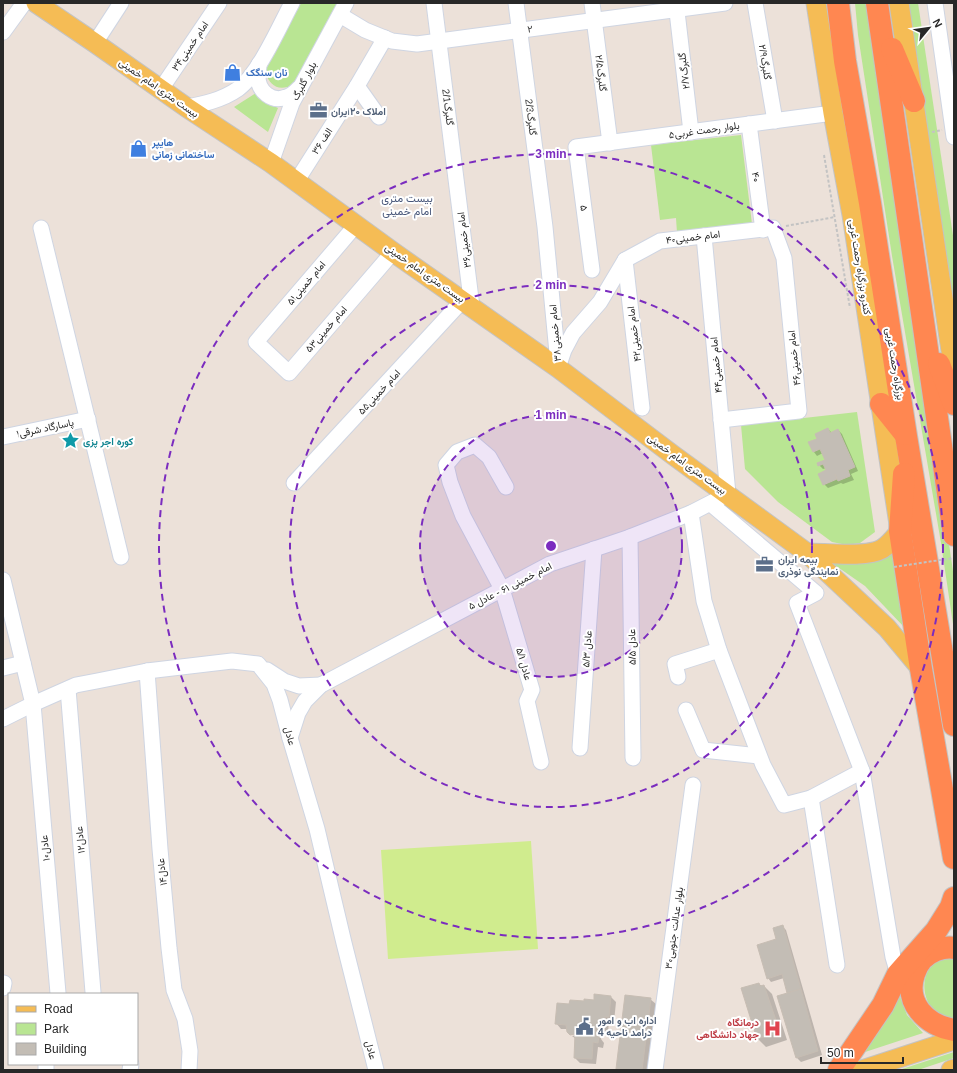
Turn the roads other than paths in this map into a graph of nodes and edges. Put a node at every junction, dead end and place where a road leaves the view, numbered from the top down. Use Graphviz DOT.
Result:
graph roads {
  1 [pos="24,3"];
  2 [pos="36,3"];
  3 [pos="121,3"];
  4 [pos="219,3"];
  5 [pos="292,3"];
  6 [pos="434,3"];
  7 [pos="516,3"];
  8 [pos="592,3"];
  9 [pos="725,3"];
  10 [pos="755,3"];
  11 [pos="816,3"];
  12 [pos="838,3"];
  13 [pos="899,3"];
  14 [pos="935,3"];
  15 [pos="676,6"];
  16 [pos="343,9"];
  17 [pos="878,9"];
  18 [pos="595,21"];
  19 [pos="520,31"];
  20 [pos="3,32"];
  21 [pos="386,38"];
  22 [pos="439,41"];
  23 [pos="95,43"];
  24 [pos="259,64"];
  25 [pos="357,86"];
  26 [pos="299,88"];
  27 [pos="161,89"];
  28 [pos="914,102"];
  29 [pos="186,107"];
  30 [pos="833,113"];
  31 [pos="379,117"];
  32 [pos="775,121"];
  33 [pos="749,124"];
  34 [pos="692,132"];
  35 [pos="954,134"];
  36 [pos="610,143"];
  37 [pos="576,147"];
  38 [pos="271,162"];
  39 [pos="456,174"];
  40 [pos="296,182"];
  41 [pos="356,224"];
  42 [pos="546,227"];
  43 [pos="42,228"];
  44 [pos="768,229"];
  45 [pos="704,236"];
  46 [pos="393,252"];
  47 [pos="625,260"];
  48 [pos="592,270"];
  49 [pos="468,304"];
  50 [pos="925,328"];
  51 [pos="256,342"];
  52 [pos="558,368"];
  53 [pos="954,371"];
  54 [pos="881,404"];
  55 [pos="954,404"];
  56 [pos="642,408"];
  57 [pos="88,419"];
  58 [pos="721,420"];
  59 [pos="906,436"];
  60 [pos="3,437"];
  61 [pos="294,483"];
  62 [pos="506,487"];
  63 [pos="728,494"];
  64 [pos="711,504"];
  65 [pos="691,513"];
  66 [pos="900,531"];
  67 [pos="954,535"];
  68 [pos="630,537"];
  69 [pos="594,549"];
  70 [pos="808,553"];
  71 [pos="121,557"];
  72 [pos="3,580"];
  73 [pos="502,589"];
  74 [pos="719,650"];
  75 [pos="23,663"];
  76 [pos="258,664"];
  77 [pos="3,668"];
  78 [pos="921,669"];
  79 [pos="147,671"];
  80 [pos="678,677"];
  81 [pos="321,685"];
  82 [pos="68,689"];
  83 [pos="33,704"];
  84 [pos="686,710"];
  85 [pos="3,719"];
  86 [pos="954,725"];
  87 [pos="290,738"];
  88 [pos="580,748"];
  89 [pos="759,756"];
  90 [pos="633,758"];
  91 [pos="541,762"];
  92 [pos="862,771"];
  93 [pos="693,785"];
  94 [pos="811,798"];
  95 [pos="954,858"];
  96 [pos="954,898"];
  97 [pos="954,948"];
  98 [pos="837,965"];
  99 [pos="898,974"];
  100 [pos="58,992"];
  101 [pos="93,992"];
  102 [pos="954,1030"];
  103 [pos="954,1040"];
  104 [pos="954,1069"];
  105 [pos="189,1070"];
  106 [pos="376,1070"];
  107 [pos="655,1070"];
  108 [pos="839,1070"];
  109 [pos="862,1070"];
  110 [pos="951,1070"];
  1 -- 20 [label="street"];
  2 -- 23 [label="main road, بیست متری امام خمینی"];
  3 -- 23 [label="street"];
  4 -- 27 [label="street, امام خمینی۳۴"];
  5 -- 24 [label="street"];
  6 -- 22 [label="street, 2/1گلبرگ"];
  7 -- 19 [label="street, 2/3گلبرگ"];
  8 -- 18 [label="street, گلبرگ۲/۵"];
  9 -- 15 [label="street, ۲"];
  10 -- 32 [label="street, گلبرگ۲/۹"];
  11 -- 30 [label="main road, کندرو بزرگراه رحمت غربی"];
  12 -- 59 [label="highway, بزرگراه رحمت غربی"];
  13 -- 28 [label="main road"];
  14 -- 35 [label="street"];
  15 -- 18 [label="street, ۲"];
  15 -- 34 [label="street, گلبرگ۲/۷"];
  16 -- 21 [label="street, ۲"];
  16 -- 26 [label="street, بلوار گلبرگ"];
  17 -- 28 [label="highway"];
  17 -- 50 [label="highway"];
  18 -- 19 [label="street, ۲"];
  18 -- 36 [label="street, گلبرگ۲/۵"];
  19 -- 22 [label="street, ۲"];
  19 -- 42 [label="street, 2/3گلبرگ"];
  21 -- 22 [label="street, ۲"];
  21 -- 25 [label="street, ۳۶ الف"];
  22 -- 39 [label="street, 2/1گلبرگ"];
  23 -- 27 [label="main road, بیست متری امام خمینی"];
  24 -- 26 [label="street"];
  24 -- 29 [label="street"];
  25 -- 31 [label="street"];
  25 -- 40 [label="street, ۳۶ الف"];
  26 -- 38 [label="street, بلوار گلبرگ"];
  27 -- 29 [label="main road, بیست متری امام خمینی"];
  28 -- 53 [label="main road"];
  29 -- 38 [label="main road, بیست متری امام خمینی"];
  30 -- 32 [label="street, بلوار رحمت غربی۵"];
  30 -- 54 [label="main road, کندرو بزرگراه رحمت غربی"];
  32 -- 33 [label="street, بلوار رحمت غربی۵"];
  33 -- 34 [label="street, بلوار رحمت غربی۵"];
  33 -- 44 [label="street, ۴۰"];
  34 -- 36 [label="street, بلوار رحمت غربی۵"];
  36 -- 37 [label="street, بلوار رحمت غربی۵"];
  37 -- 48 [label="street, ۵"];
  38 -- 40 [label="main road, بیست متری امام خمینی"];
  39 -- 49 [label="street, امام خمینی۳۶"];
  40 -- 41 [label="main road, بیست متری امام خمینی"];
  41 -- 46 [label="main road, بیست متری امام خمینی"];
  41 -- 51 [label="street, امام خمینی۵۱"];
  42 -- 52 [label="street, امام خمینی۳۸"];
  43 -- 57 [label="street"];
  44 -- 45 [label="street, امام خمینی۴۰"];
  44 -- 58 [label="street, امام خمینی۴۶"];
  45 -- 47 [label="street, امام خمینی۴۰"];
  45 -- 58 [label="street, ۴۴امام خمینی"];
  46 -- 49 [label="main road, بیست متری امام خمینی"];
  46 -- 51 [label="street, امام خمینی۵۳"];
  47 -- 52 [label="street"];
  47 -- 56 [label="street, امام خمینی۴۲"];
  49 -- 52 [label="main road, بیست متری امام خمینی"];
  49 -- 61 [label="street, امام خمینی۵۵"];
  50 -- 55 [label="highway"];
  50 -- 67 [label="highway"];
  52 -- 63 [label="main road, بیست متری امام خمینی"];
  54 -- 59 [label="highway"];
  54 -- 66 [label="main road, کندرو بزرگراه رحمت غربی"];
  57 -- 60 [label="street, پاسارگاد شرقی۱"];
  57 -- 71 [label="street"];
  58 -- 63 [label="street, ۴۴امام خمینی"];
  59 -- 66 [label="highway"];
  59 -- 86 [label="highway, بزرگراه رحمت غربی"];
  62 -- 73 [label="street, عادل ۵/۱"];
  63 -- 64 [label="street, امام خمینی ۶۱ - عادل ۵"];
  63 -- 70 [label="main road, بیست متری امام خمینی"];
  64 -- 65 [label="street, امام خمینی ۶۱ - عادل ۵"];
  64 -- 92 [label="street"];
  65 -- 68 [label="street, امام خمینی ۶۱ - عادل ۵"];
  65 -- 74 [label="street"];
  66 -- 70 [label="main road"];
  66 -- 78 [label="highway"];
  68 -- 69 [label="street, امام خمینی ۶۱ - عادل ۵"];
  68 -- 90 [label="street, عادل ۵/۵"];
  69 -- 73 [label="street, امام خمینی ۶۱ - عادل ۵"];
  69 -- 88 [label="street, عادل ۵/۳"];
  70 -- 78 [label="main road, بیست متری امام خمینی"];
  72 -- 75 [label="street, عادل۱۰"];
  73 -- 81 [label="street, امام خمینی ۶۱ - عادل ۵"];
  73 -- 91 [label="street, عادل ۵/۱"];
  74 -- 80 [label="street"];
  74 -- 89 [label="street"];
  75 -- 77 [label="street"];
  75 -- 83 [label="street, عادل۱۰"];
  76 -- 79 [label="street"];
  76 -- 81 [label="street, امام خمینی ۶۱ - عادل ۵"];
  76 -- 87 [label="street, عادل"];
  78 -- 95 [label="highway"];
  79 -- 82 [label="street"];
  79 -- 105 [label="street, عادل۱۴"];
  81 -- 87 [label="street, امام خمینی ۶۱ - عادل ۵"];
  82 -- 83 [label="street"];
  82 -- 101 [label="street, عادل۱۲"];
  83 -- 85 [label="street"];
  83 -- 100 [label="street, عادل۱۰"];
  84 -- 89 [label="street"];
  87 -- 106 [label="street, عادل"];
  89 -- 94 [label="street"];
  92 -- 94 [label="street"];
  92 -- 99 [label="street"];
  93 -- 107 [label="street, بلوار عدالت جنوبی۳۰"];
  94 -- 98 [label="street"];
  96 -- 99 [label="highway"];
  97 -- 102 [label="highway"];
  99 -- 108 [label="highway"];
  103 -- 109 [label="main road"];
  104 -- 110 [label="main road"];
}
